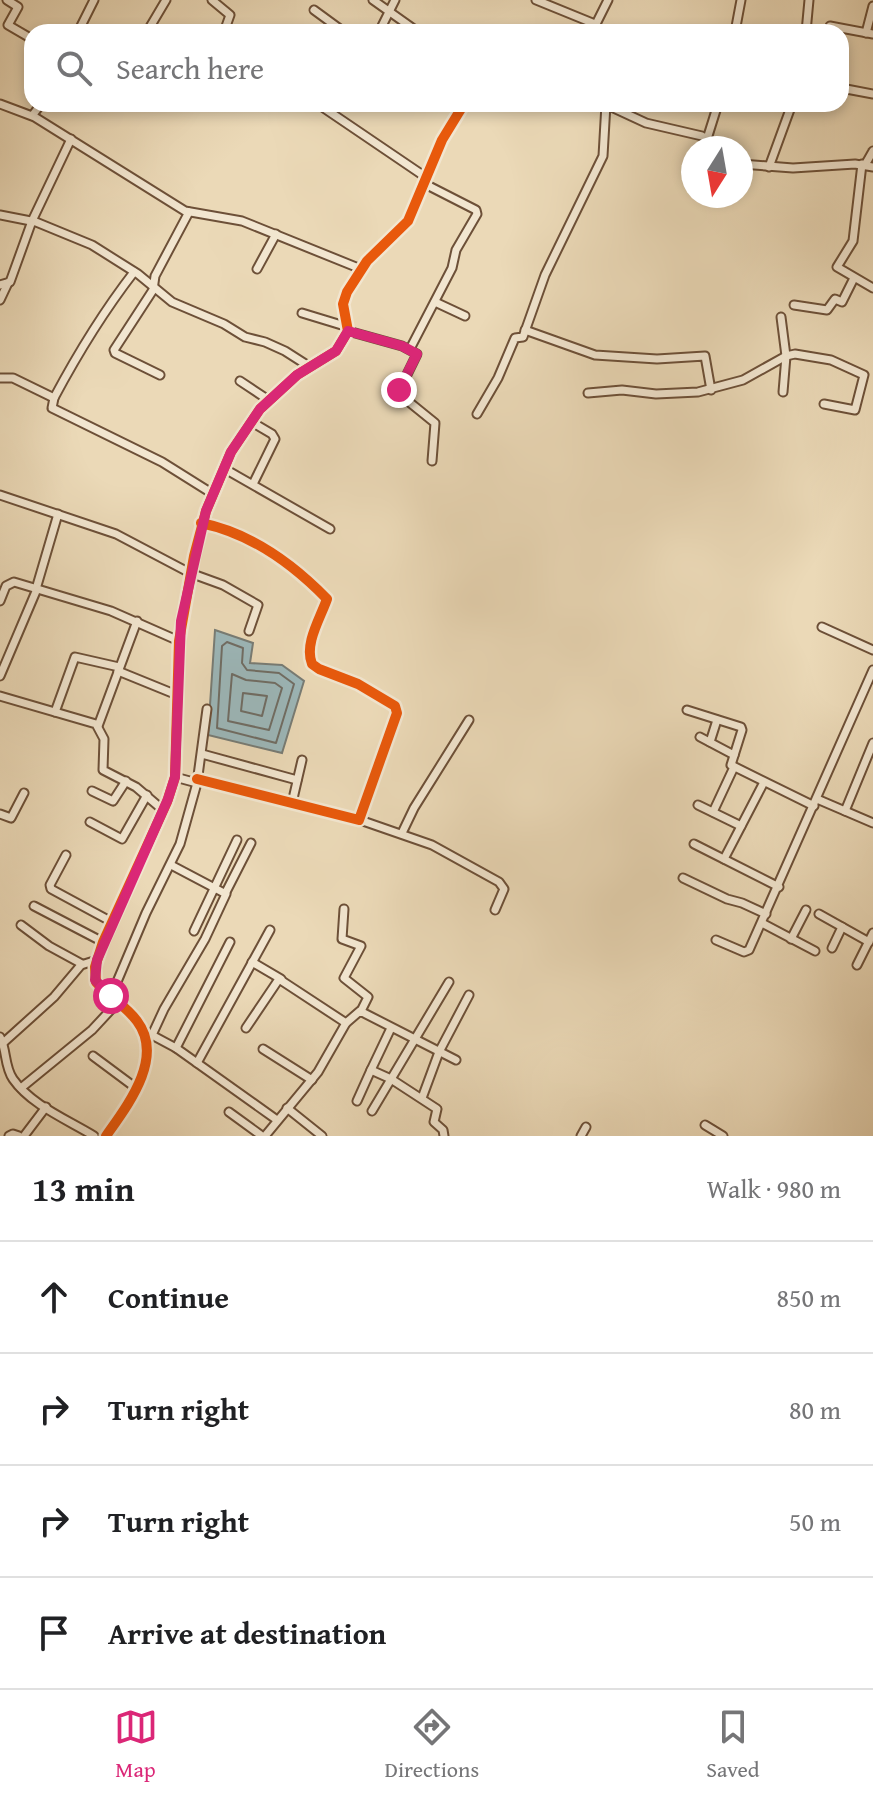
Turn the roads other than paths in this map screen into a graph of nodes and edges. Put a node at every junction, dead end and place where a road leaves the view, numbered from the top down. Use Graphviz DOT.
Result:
graph roads {
  1 [pos="7,0"];
  2 [pos="94,0"];
  3 [pos="166,0"];
  4 [pos="212,0"];
  5 [pos="373,0"];
  6 [pos="395,0"];
  7 [pos="536,0"];
  8 [pos="608,0"];
  9 [pos="741,0"];
  10 [pos="809,0"];
  11 [pos="873,9"];
  12 [pos="314,10"];
  13 [pos="389,12"];
  14 [pos="82,24"];
  15 [pos="152,24"];
  16 [pos="227,24"];
  17 [pos="333,24"];
  18 [pos="383,24"];
  19 [pos="406,24"];
  20 [pos="586,24"];
  21 [pos="596,24"];
  22 [pos="736,24"];
  23 [pos="807,24"];
  24 [pos="849,30"];
  25 [pos="24,34"];
  26 [pos="869,34"];
  27 [pos="849,90"];
  28 [pos="873,94"];
  29 [pos="0,104"];
  30 [pos="36,112"];
  31 [pos="329,112"];
  32 [pos="459,112"];
  33 [pos="606,112"];
  34 [pos="623,112"];
  35 [pos="715,112"];
  36 [pos="789,112"];
  37 [pos="33,116"];
  38 [pos="696,136"];
  39 [pos="708,136"];
  40 [pos="71,139"];
  41 [pos="873,151"];
  42 [pos="753,165"];
  43 [pos="867,165"];
  44 [pos="769,167"];
  45 [pos="426,181"];
  46 [pos="189,212"];
  47 [pos="0,215"];
  48 [pos="32,221"];
  49 [pos="276,234"];
  50 [pos="257,269"];
  51 [pos="361,269"];
  52 [pos="134,272"];
  53 [pos="854,278"];
  54 [pos="4,284"];
  55 [pos="153,286"];
  56 [pos="873,288"];
  57 [pos="0,300"];
  58 [pos="435,302"];
  59 [pos="794,305"];
  60 [pos="302,313"];
  61 [pos="465,316"];
  62 [pos="781,317"];
  63 [pos="348,329"];
  64 [pos="525,330"];
  65 [pos="410,349"];
  66 [pos="786,356"];
  67 [pos="310,367"];
  68 [pos="160,375"];
  69 [pos="0,378"];
  70 [pos="240,381"];
  71 [pos="711,390"];
  72 [pos="783,392"];
  73 [pos="588,393"];
  74 [pos="54,398"];
  75 [pos="267,399"];
  76 [pos="824,404"];
  77 [pos="477,414"];
  78 [pos="250,421"];
  79 [pos="432,461"];
  80 [pos="225,469"];
  81 [pos="253,484"];
  82 [pos="213,494"];
  83 [pos="0,495"];
  84 [pos="58,514"];
  85 [pos="201,523"];
  86 [pos="330,529"];
  87 [pos="190,573"];
  88 [pos="36,589"];
  89 [pos="0,601"];
  90 [pos="137,621"];
  91 [pos="822,627"];
  92 [pos="249,631"];
  93 [pos="179,641"];
  94 [pos="873,650"];
  95 [pos="118,669"];
  96 [pos="873,670"];
  97 [pos="0,676"];
  98 [pos="177,695"];
  99 [pos="0,696"];
  100 [pos="207,709"];
  101 [pos="687,710"];
  102 [pos="55,712"];
  103 [pos="469,720"];
  104 [pos="717,720"];
  105 [pos="98,726"];
  106 [pos="700,737"];
  107 [pos="710,742"];
  108 [pos="873,743"];
  109 [pos="202,754"];
  110 [pos="734,755"];
  111 [pos="302,760"];
  112 [pos="734,767"];
  113 [pos="175,777"];
  114 [pos="297,780"];
  115 [pos="126,781"];
  116 [pos="197,781"];
  117 [pos="764,782"];
  118 [pos="92,791"];
  119 [pos="24,793"];
  120 [pos="147,795"];
  121 [pos="816,802"];
  122 [pos="292,803"];
  123 [pos="698,805"];
  124 [pos="163,810"];
  125 [pos="845,811"];
  126 [pos="713,812"];
  127 [pos="0,814"];
  128 [pos="360,820"];
  129 [pos="90,822"];
  130 [pos="873,823"];
  131 [pos="741,826"];
  132 [pos="402,833"];
  133 [pos="237,840"];
  134 [pos="251,843"];
  135 [pos="694,844"];
  136 [pos="66,855"];
  137 [pos="724,859"];
  138 [pos="171,865"];
  139 [pos="683,878"];
  140 [pos="215,886"];
  141 [pos="779,887"];
  142 [pos="226,892"];
  143 [pos="34,906"];
  144 [pos="344,909"];
  145 [pos="495,910"];
  146 [pos="806,910"];
  147 [pos="766,914"];
  148 [pos="819,914"];
  149 [pos="112,922"];
  150 [pos="762,923"];
  151 [pos="21,925"];
  152 [pos="842,927"];
  153 [pos="270,930"];
  154 [pos="194,931"];
  155 [pos="873,933"];
  156 [pos="791,939"];
  157 [pos="716,940"];
  158 [pos="103,942"];
  159 [pos="230,942"];
  160 [pos="869,942"];
  161 [pos="832,948"];
  162 [pos="815,951"];
  163 [pos="97,960"];
  164 [pos="252,962"];
  165 [pos="82,964"];
  166 [pos="857,965"];
  167 [pos="281,979"];
  168 [pos="449,982"];
  169 [pos="469,995"];
  170 [pos="114,999"];
  171 [pos="361,1011"];
  172 [pos="346,1023"];
  173 [pos="246,1028"];
  174 [pos="391,1028"];
  175 [pos="143,1031"];
  176 [pos="152,1035"];
  177 [pos="2,1040"];
  178 [pos="414,1040"];
  179 [pos="176,1048"];
  180 [pos="263,1049"];
  181 [pos="439,1052"];
  182 [pos="93,1056"];
  183 [pos="456,1060"];
  184 [pos="197,1063"];
  185 [pos="371,1070"];
  186 [pos="391,1079"];
  187 [pos="312,1080"];
  188 [pos="21,1088"];
  189 [pos="136,1088"];
  190 [pos="422,1098"];
  191 [pos="357,1101"];
  192 [pos="46,1107"];
  193 [pos="287,1108"];
  194 [pos="372,1111"];
  195 [pos="229,1112"];
  196 [pos="277,1120"];
  197 [pos="705,1125"];
  198 [pos="586,1127"];
  199 [pos="9,1136"];
  200 [pos="22,1136"];
  201 [pos="94,1136"];
  202 [pos="106,1136"];
  203 [pos="263,1136"];
  204 [pos="322,1136"];
  205 [pos="444,1136"];
  206 [pos="581,1136"];
  207 [pos="723,1136"];
  1 -- 25 [label="street"];
  2 -- 14 [label="street"];
  3 -- 15 [label="street"];
  4 -- 16 [label="street"];
  5 -- 13 [label="street"];
  6 -- 13 [label="street"];
  7 -- 20 [label="street"];
  8 -- 21 [label="street"];
  9 -- 22 [label="street"];
  10 -- 23 [label="street"];
  11 -- 26 [label="street"];
  12 -- 17 [label="street"];
  13 -- 18 [label="street"];
  13 -- 19 [label="street"];
  24 -- 26 [label="street"];
  27 -- 28 [label="street"];
  29 -- 37 [label="street"];
  30 -- 37 [label="street"];
  31 -- 45 [label="street"];
  32 -- 45 [label="street"];
  33 -- 64 [label="street"];
  34 -- 38 [label="street"];
  35 -- 39 [label="street"];
  36 -- 44 [label="street"];
  37 -- 40 [label="street"];
  40 -- 46 [label="street"];
  40 -- 48 [label="street"];
  41 -- 43 [label="street"];
  42 -- 44 [label="street"];
  43 -- 44 [label="street"];
  43 -- 53 [label="street"];
  45 -- 51 [label="street"];
  45 -- 58 [label="street"];
  46 -- 49 [label="street"];
  46 -- 55 [label="street"];
  47 -- 48 [label="street"];
  48 -- 52 [label="street"];
  48 -- 54 [label="street"];
  49 -- 50 [label="street"];
  49 -- 51 [label="street"];
  51 -- 63 [label="street"];
  52 -- 55 [label="street"];
  52 -- 74 [label="street"];
  53 -- 56 [label="street"];
  53 -- 59 [label="street"];
  54 -- 57 [label="street"];
  55 -- 67 [label="street"];
  55 -- 68 [label="street"];
  58 -- 61 [label="street"];
  58 -- 65 [label="street"];
  60 -- 63 [label="street"];
  62 -- 66 [label="street"];
  63 -- 65 [label="street"];
  63 -- 67 [label="street"];
  64 -- 71 [label="street"];
  64 -- 77 [label="street"];
  65 -- 79 [label="street"];
  66 -- 71 [label="street"];
  66 -- 72 [label="street"];
  66 -- 76 [label="street"];
  67 -- 75 [label="street"];
  69 -- 74 [label="street"];
  70 -- 75 [label="street"];
  71 -- 73 [label="street"];
  74 -- 82 [label="street"];
  75 -- 78 [label="street"];
  78 -- 80 [label="street"];
  78 -- 81 [label="street"];
  80 -- 81 [label="street"];
  80 -- 82 [label="street"];
  81 -- 86 [label="street"];
  82 -- 85 [label="street"];
  83 -- 84 [label="street"];
  84 -- 87 [label="street"];
  84 -- 88 [label="street"];
  85 -- 87 [label="street"];
  85 -- 128 [label="street"];
  87 -- 92 [label="street"];
  87 -- 93 [label="street"];
  88 -- 89 [label="street"];
  88 -- 90 [label="street"];
  88 -- 97 [label="street"];
  90 -- 93 [label="street"];
  90 -- 95 [label="street"];
  91 -- 94 [label="street"];
  93 -- 98 [label="street"];
  95 -- 98 [label="street"];
  95 -- 102 [label="street"];
  95 -- 105 [label="street"];
  96 -- 121 [label="street"];
  98 -- 113 [label="street"];
  99 -- 102 [label="street"];
  100 -- 109 [label="street"];
  101 -- 104 [label="street"];
  102 -- 105 [label="street"];
  103 -- 132 [label="street"];
  104 -- 107 [label="street"];
  104 -- 110 [label="street"];
  105 -- 115 [label="street"];
  106 -- 107 [label="street"];
  107 -- 110 [label="street"];
  108 -- 125 [label="street"];
  109 -- 114 [label="street"];
  109 -- 116 [label="street"];
  110 -- 112 [label="street"];
  111 -- 114 [label="street"];
  112 -- 117 [label="street"];
  112 -- 126 [label="street"];
  113 -- 116 [label="street"];
  113 -- 124 [label="street"];
  114 -- 122 [label="street"];
  115 -- 118 [label="street"];
  115 -- 120 [label="street"];
  116 -- 122 [label="street"];
  116 -- 138 [label="street"];
  117 -- 121 [label="street"];
  117 -- 131 [label="street"];
  119 -- 127 [label="street"];
  120 -- 124 [label="street"];
  120 -- 129 [label="street"];
  121 -- 125 [label="street"];
  121 -- 141 [label="street"];
  122 -- 128 [label="street"];
  123 -- 126 [label="street"];
  124 -- 149 [label="street"];
  125 -- 130 [label="street"];
  126 -- 131 [label="street"];
  128 -- 132 [label="street"];
  131 -- 137 [label="street"];
  132 -- 145 [label="street"];
  133 -- 140 [label="street"];
  134 -- 142 [label="street"];
  135 -- 137 [label="street"];
  136 -- 149 [label="street"];
  137 -- 141 [label="street"];
  138 -- 140 [label="street"];
  138 -- 170 [label="street"];
  139 -- 147 [label="street"];
  140 -- 142 [label="street"];
  140 -- 154 [label="street"];
  141 -- 147 [label="street"];
  142 -- 176 [label="street"];
  143 -- 158 [label="street"];
  144 -- 171 [label="street"];
  146 -- 156 [label="street"];
  147 -- 150 [label="street"];
  148 -- 152 [label="street"];
  149 -- 158 [label="street"];
  150 -- 156 [label="street"];
  150 -- 157 [label="street"];
  151 -- 165 [label="street"];
  152 -- 160 [label="street"];
  152 -- 161 [label="street"];
  153 -- 164 [label="street"];
  155 -- 160 [label="street"];
  156 -- 162 [label="street"];
  158 -- 163 [label="street"];
  159 -- 179 [label="street"];
  160 -- 166 [label="street"];
  163 -- 165 [label="street"];
  163 -- 170 [label="street"];
  164 -- 167 [label="street"];
  164 -- 184 [label="street"];
  165 -- 177 [label="street"];
  167 -- 172 [label="street"];
  167 -- 173 [label="street"];
  168 -- 178 [label="street"];
  169 -- 181 [label="street"];
  170 -- 175 [label="street"];
  170 -- 188 [label="street"];
  171 -- 172 [label="street"];
  171 -- 174 [label="street"];
  172 -- 187 [label="street"];
  174 -- 178 [label="street"];
  174 -- 185 [label="street"];
  175 -- 176 [label="street"];
  175 -- 189 [label="street"];
  176 -- 179 [label="street"];
  177 -- 188 [label="street"];
  178 -- 181 [label="street"];
  178 -- 186 [label="street"];
  179 -- 184 [label="street"];
  180 -- 187 [label="street"];
  181 -- 183 [label="street"];
  181 -- 190 [label="street"];
  182 -- 189 [label="street"];
  184 -- 196 [label="street"];
  185 -- 186 [label="street"];
  185 -- 191 [label="street"];
  186 -- 190 [label="street"];
  186 -- 194 [label="street"];
  187 -- 193 [label="street"];
  188 -- 192 [label="street"];
  189 -- 202 [label="street"];
  190 -- 205 [label="street"];
  192 -- 200 [label="street"];
  192 -- 201 [label="street"];
  193 -- 196 [label="street"];
  193 -- 204 [label="street"];
  195 -- 203 [label="street"];
  196 -- 203 [label="street"];
  197 -- 207 [label="street"];
  198 -- 206 [label="street"];
  199 -- 200 [label="street"];
}
